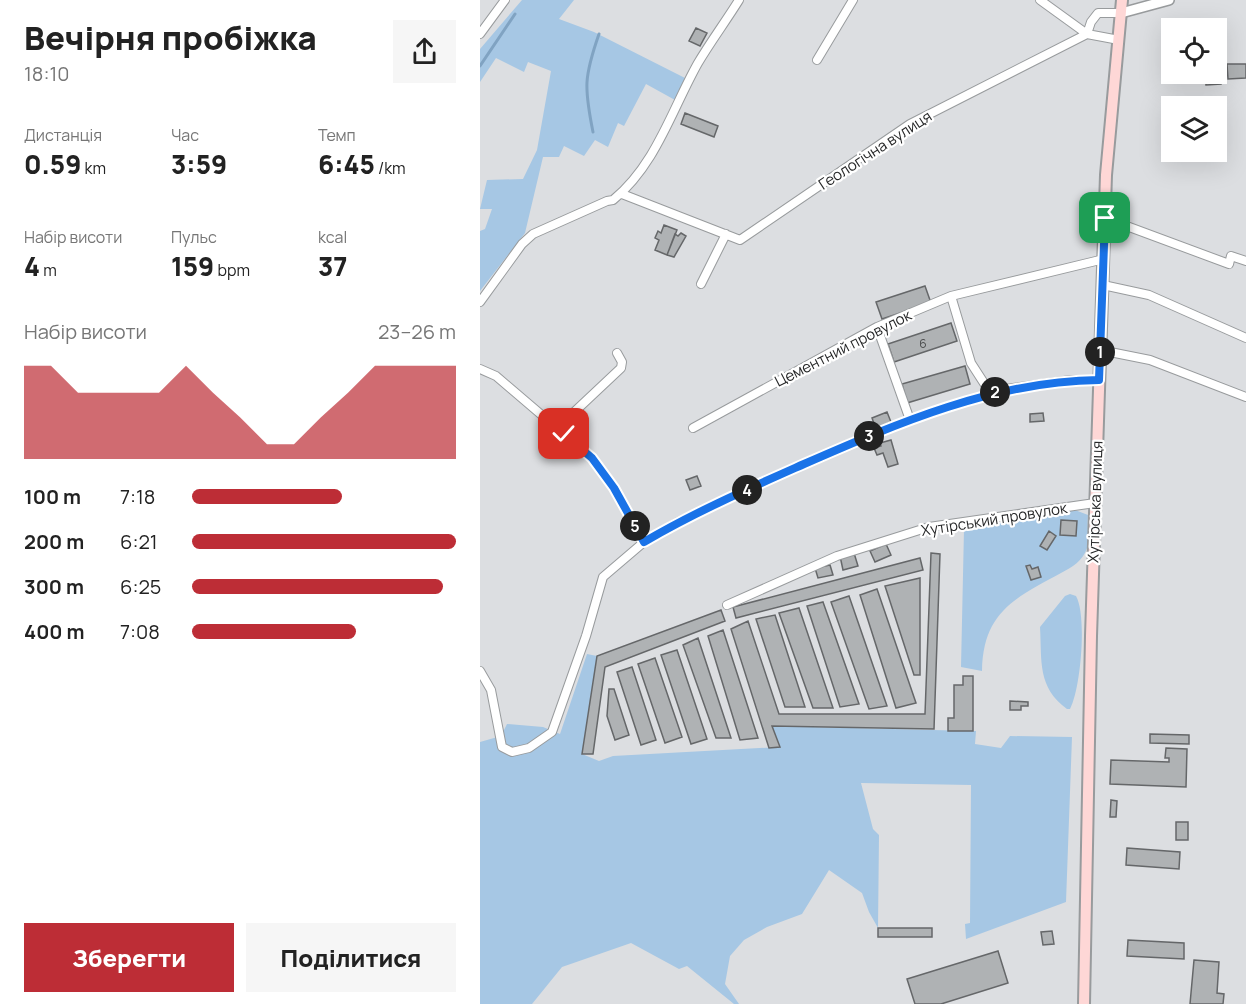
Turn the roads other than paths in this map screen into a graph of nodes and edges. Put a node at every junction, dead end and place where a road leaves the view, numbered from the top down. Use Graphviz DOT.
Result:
graph roads {
  1 [pos="505,0"];
  2 [pos="853,0"];
  3 [pos="1040,0"];
  4 [pos="1122,0"];
  5 [pos="1169,0"];
  6 [pos="735,1"];
  7 [pos="1121,13"];
  8 [pos="480,34"];
  9 [pos="1087,34"];
  10 [pos="1119,40"];
  11 [pos="817,60"];
  12 [pos="622,194"];
  13 [pos="1105,218"];
  14 [pos="726,234"];
  15 [pos="1104,259"];
  16 [pos="1246,261"];
  17 [pos="701,284"];
  18 [pos="1103,285"];
  19 [pos="951,296"];
  20 [pos="480,302"];
  21 [pos="877,327"];
  22 [pos="1246,338"];
  23 [pos="1100,350"];
  24 [pos="616,353"];
  25 [pos="480,369"];
  26 [pos="1099,380"];
  27 [pos="991,394"];
  28 [pos="1246,397"];
  29 [pos="910,420"];
  30 [pos="693,428"];
  31 [pos="564,434"];
  32 [pos="1095,503"];
  33 [pos="644,542"];
  34 [pos="727,605"];
  35 [pos="480,671"];
  36 [pos="1084,1004"];
  1 -- 8 [label="street"];
  2 -- 11 [label="street"];
  3 -- 9 [label="street"];
  4 -- 7 [label="main road, Хутірська вулиця"];
  5 -- 7 [label="street"];
  6 -- 12 [label="street"];
  7 -- 9 [label="street, Геологічна вулиця"];
  7 -- 10 [label="main road, Хутірська вулиця"];
  9 -- 10 [label="street"];
  9 -- 14 [label="street, Геологічна вулиця"];
  10 -- 13 [label="main road, Хутірська вулиця"];
  12 -- 14 [label="street, Геологічна вулиця"];
  12 -- 20 [label="street"];
  13 -- 15 [label="main road, Хутірська вулиця"];
  13 -- 16 [label="street"];
  14 -- 17 [label="street"];
  15 -- 18 [label="main road, Хутірська вулиця"];
  15 -- 19 [label="street, Цементний провулок"];
  18 -- 22 [label="street"];
  18 -- 23 [label="main road, Хутірська вулиця"];
  19 -- 21 [label="street, Цементний провулок"];
  19 -- 27 [label="street"];
  21 -- 29 [label="street"];
  21 -- 30 [label="street, Цементний провулок"];
  23 -- 26 [label="main road, Хутірська вулиця"];
  23 -- 28 [label="street"];
  24 -- 31 [label="street"];
  25 -- 31 [label="street"];
  26 -- 27 [label="street"];
  26 -- 32 [label="main road, Хутірська вулиця"];
  27 -- 29 [label="street"];
  29 -- 33 [label="street"];
  31 -- 33 [label="street"];
  32 -- 34 [label="street, Хутірський провулок"];
  32 -- 36 [label="main road, Хутірська вулиця"];
  33 -- 35 [label="street"];
}
